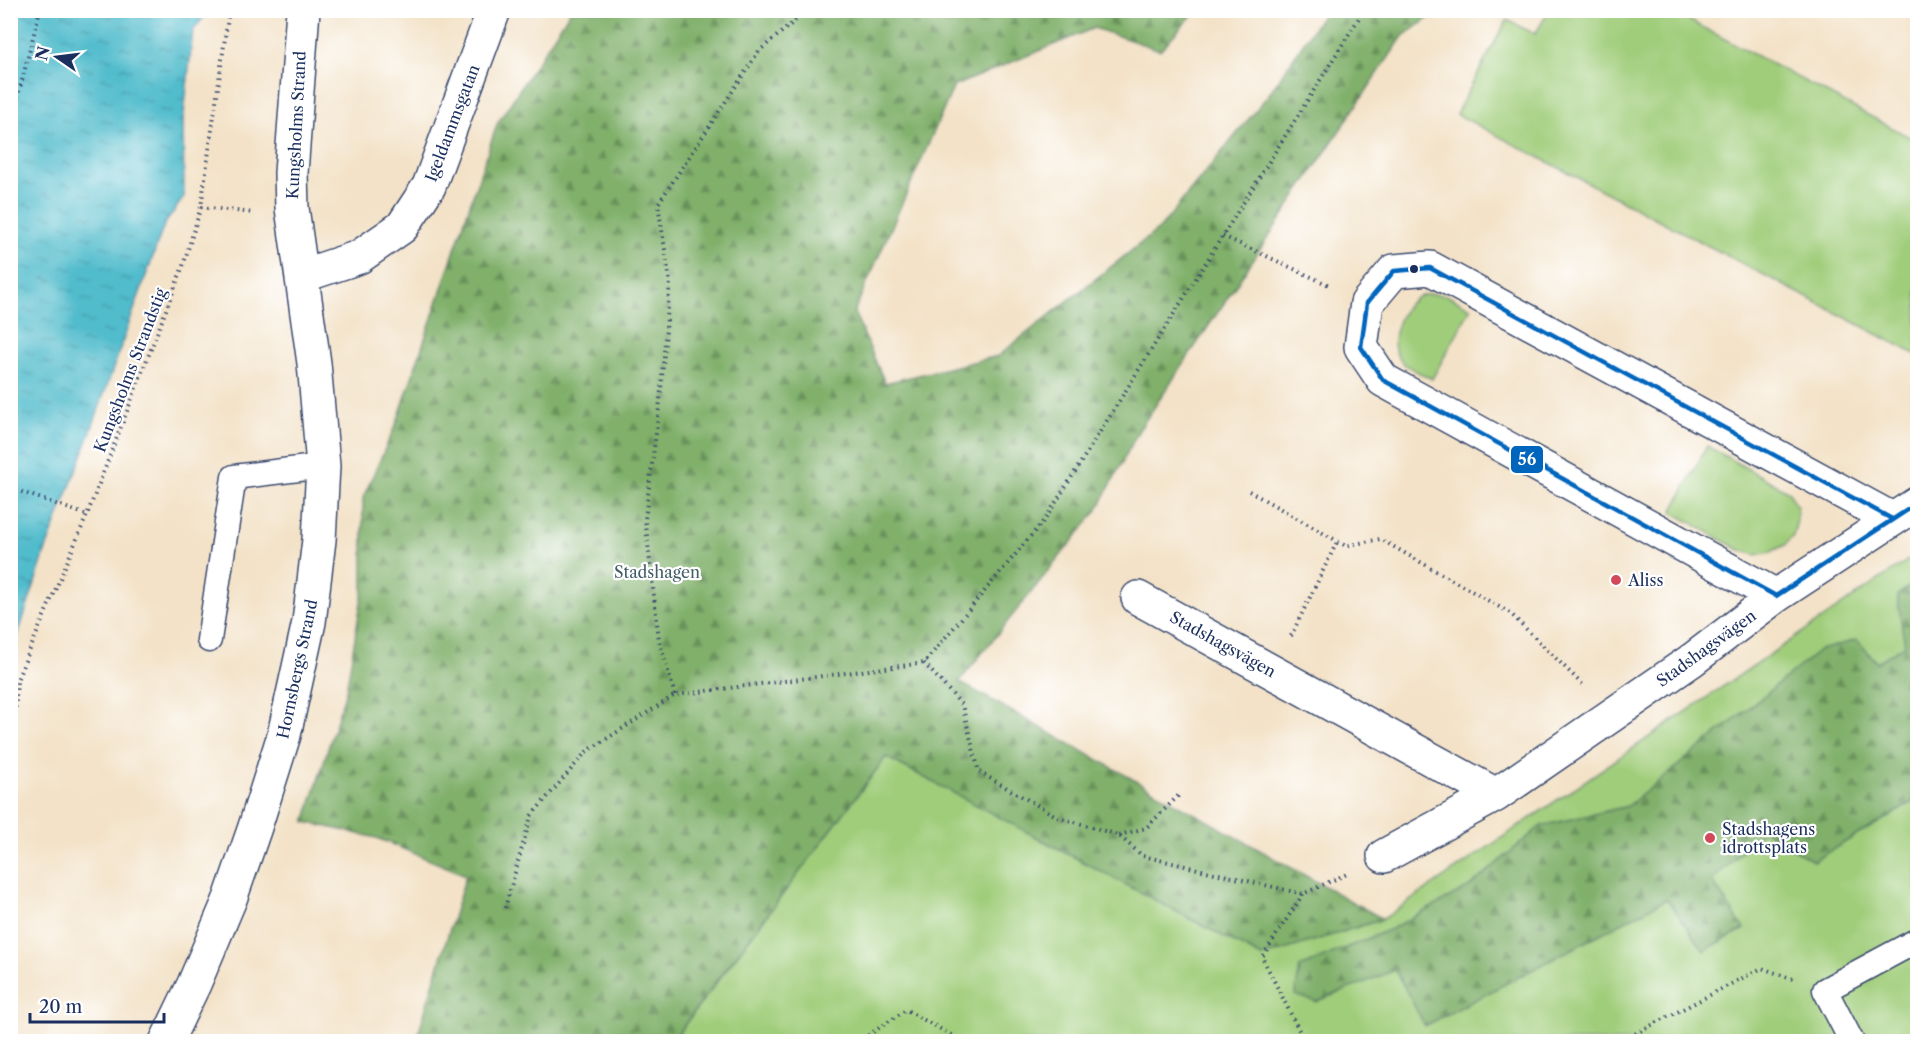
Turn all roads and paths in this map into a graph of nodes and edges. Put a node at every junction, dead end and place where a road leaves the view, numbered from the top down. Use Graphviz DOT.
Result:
graph roads {
  1 [pos="40,10"];
  2 [pos="229,10"];
  3 [pos="303,10"];
  4 [pos="494,10"];
  5 [pos="808,10"];
  6 [pos="1364,10"];
  7 [pos="10,127"];
  8 [pos="201,207"];
  9 [pos="257,214"];
  10 [pos="1223,236"];
  11 [pos="302,276"];
  12 [pos="1367,303"];
  13 [pos="323,465"];
  14 [pos="10,488"];
  15 [pos="1249,491"];
  16 [pos="1905,511"];
  17 [pos="87,515"];
  18 [pos="1337,542"];
  19 [pos="1776,596"];
  20 [pos="1138,598"];
  21 [pos="1303,612"];
  22 [pos="209,640"];
  23 [pos="924,663"];
  24 [pos="675,695"];
  25 [pos="1614,714"];
  26 [pos="10,724"];
  27 [pos="1179,795"];
  28 [pos="1496,795"];
  29 [pos="1118,835"];
  30 [pos="1384,856"];
  31 [pos="1303,894"];
  32 [pos="505,908"];
  33 [pos="1917,940"];
  34 [pos="1825,990"];
  35 [pos="166,1041"];
  36 [pos="858,1041"];
  37 [pos="963,1041"];
  38 [pos="1305,1041"];
  39 [pos="1619,1041"];
  40 [pos="1852,1041"];
  1 -- 7 [label="path"];
  2 -- 8 [label="path, Kungsholms Strandstig"];
  3 -- 11 [label="street, Kungsholms Strand"];
  4 -- 11 [label="street, Igeldammsgatan"];
  5 -- 24 [label="path"];
  6 -- 10 [label="path"];
  8 -- 9 [label="path"];
  8 -- 17 [label="path, Kungsholms Strandstig"];
  10 -- 12 [label="path"];
  10 -- 23 [label="path"];
  11 -- 13 [label="street, Hornsbergs Strand"];
  12 -- 16 [label="street"];
  12 -- 19 [label="street"];
  13 -- 22 [label="lane"];
  13 -- 35 [label="street, Hornsbergs Strand"];
  14 -- 17 [label="path"];
  15 -- 18 [label="path"];
  16 -- 19 [label="street, Stadshagsvägen"];
  17 -- 26 [label="path, Kungsholms Strandstig"];
  18 -- 21 [label="path"];
  18 -- 25 [label="path"];
  19 -- 25 [label="street, Stadshagsvägen"];
  20 -- 28 [label="street, Stadshagsvägen"];
  23 -- 24 [label="path"];
  23 -- 29 [label="path"];
  24 -- 32 [label="path"];
  25 -- 28 [label="street, Stadshagsvägen"];
  27 -- 29 [label="path"];
  28 -- 30 [label="street, Stadshagsvägen"];
  29 -- 31 [label="path"];
  30 -- 31 [label="path"];
  31 -- 38 [label="path"];
  33 -- 34 [label="lane"];
  34 -- 39 [label="path"];
  34 -- 40 [label="lane"];
  36 -- 37 [label="path"];
}
